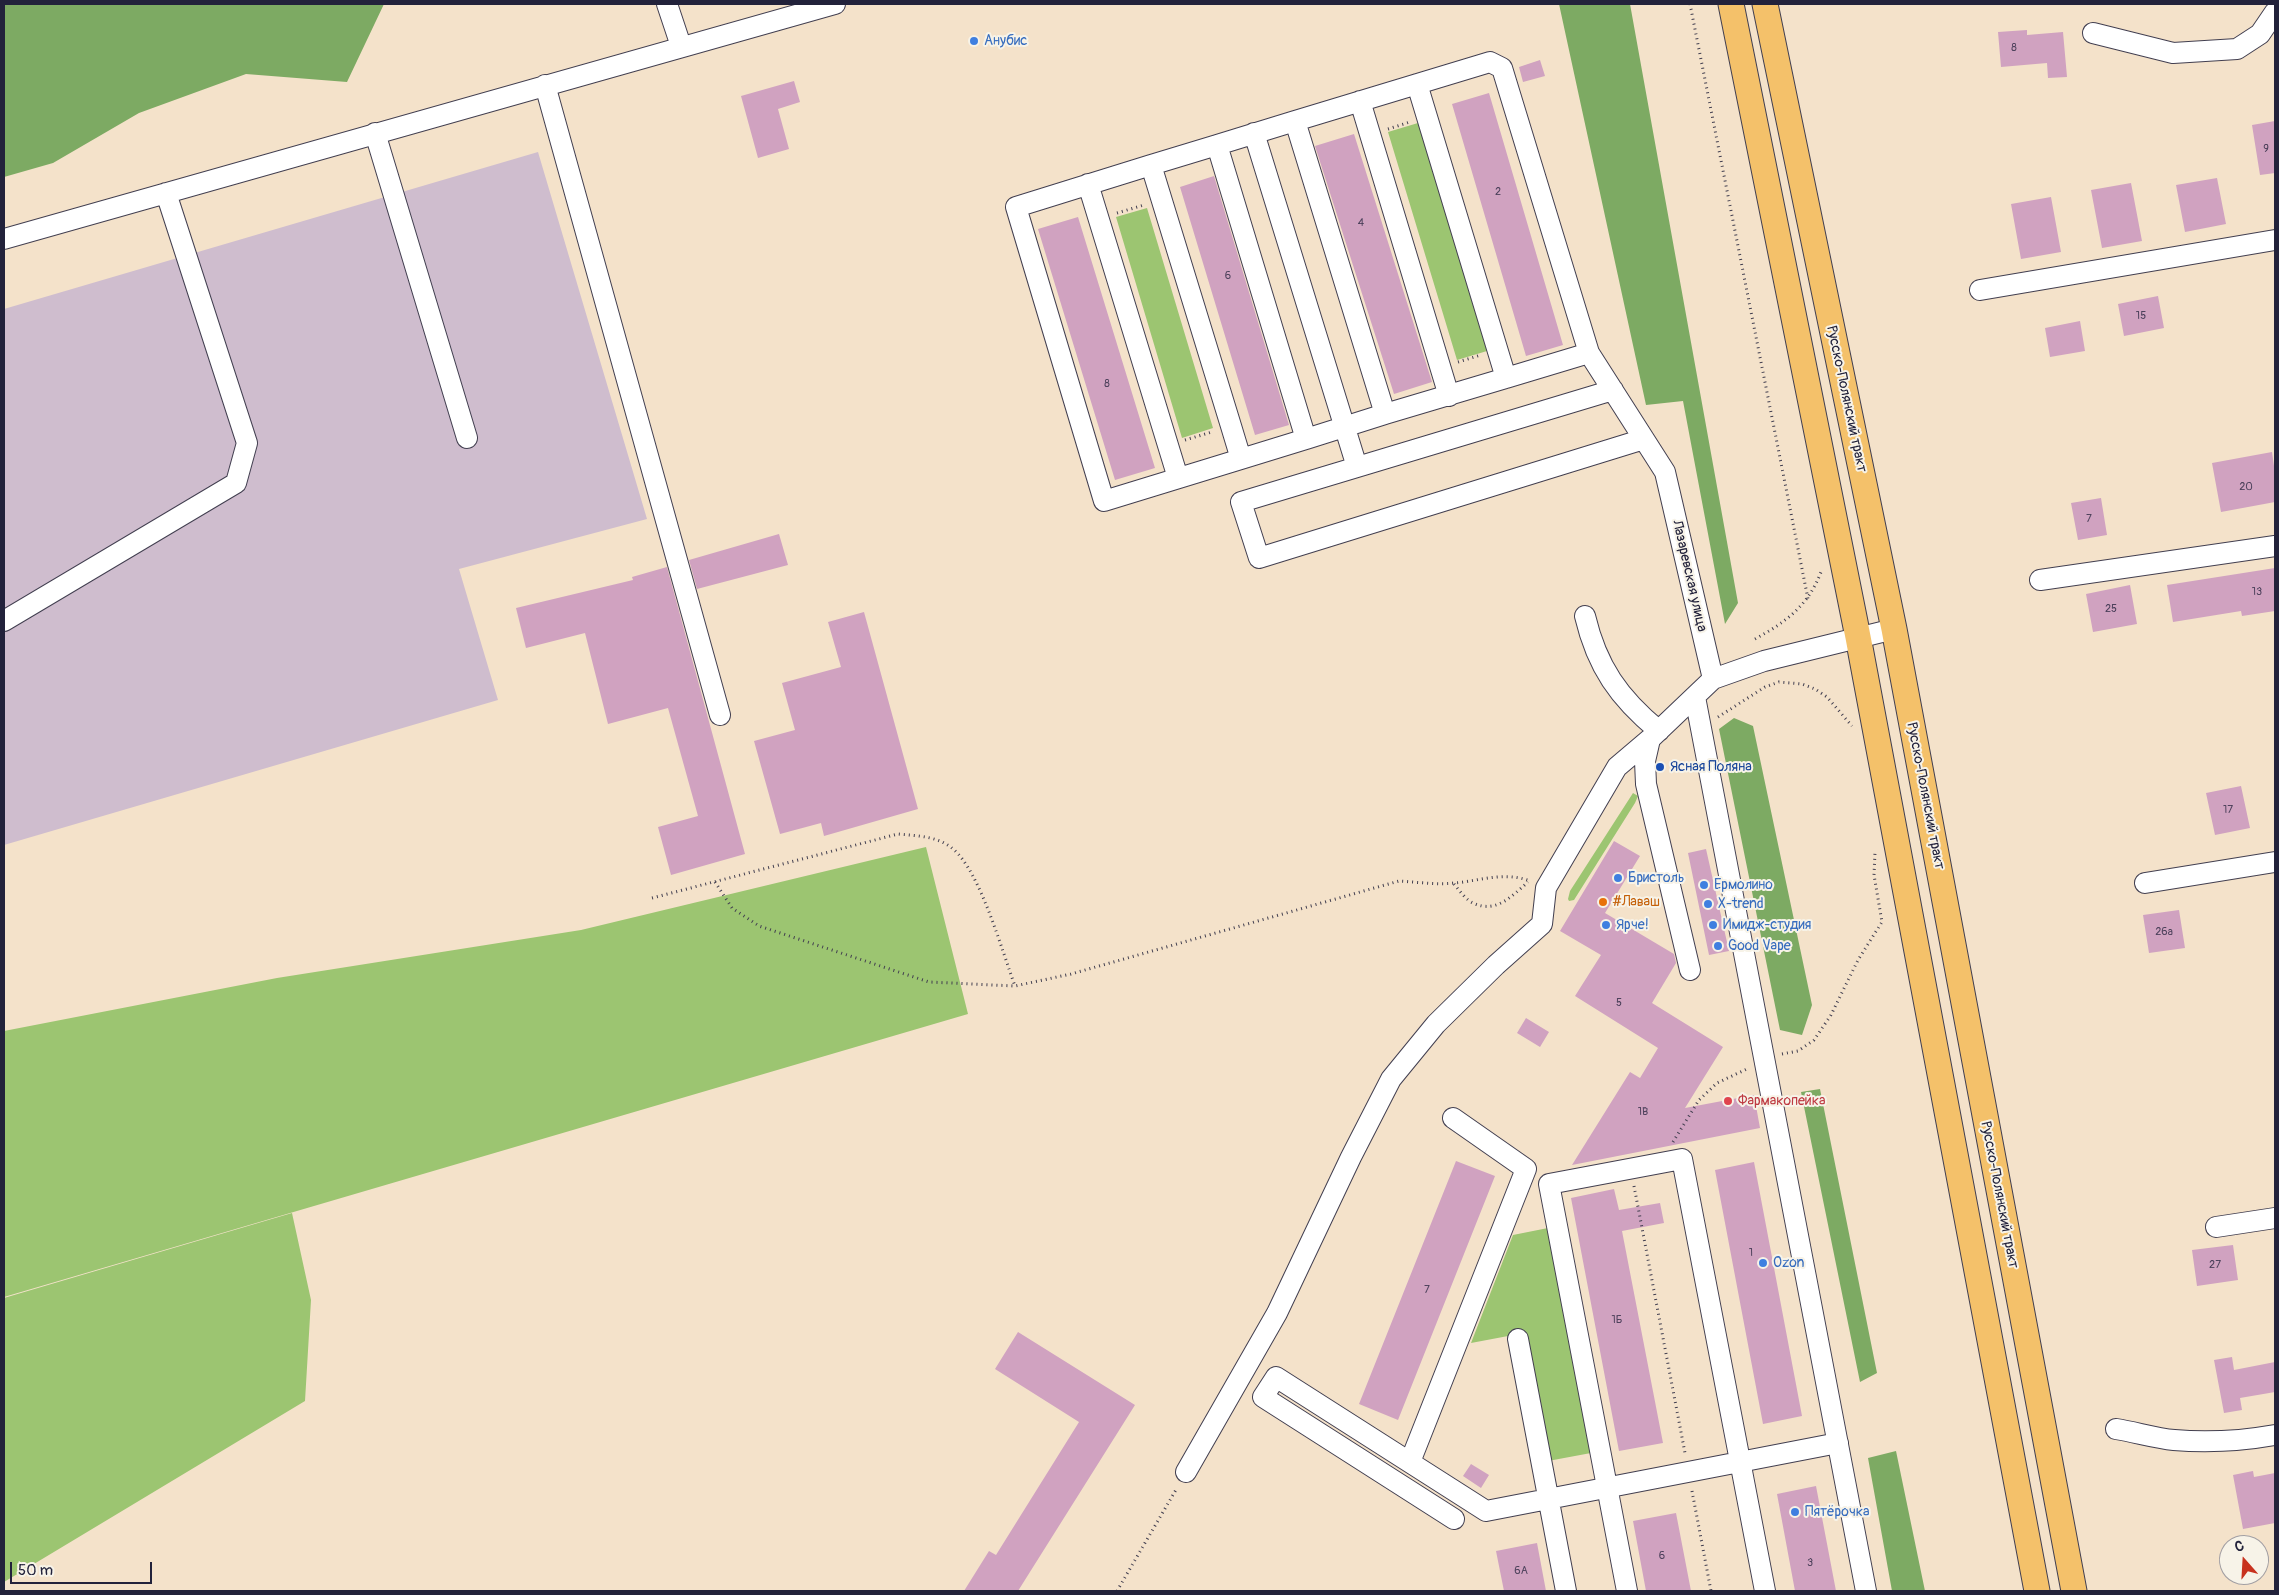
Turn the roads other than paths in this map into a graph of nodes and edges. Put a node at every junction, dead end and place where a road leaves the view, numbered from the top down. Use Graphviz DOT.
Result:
graph roads {
  1 [pos="667,4"];
  2 [pos="835,4"];
  3 [pos="1731,4"];
  4 [pos="1765,4"];
  5 [pos="2275,12"];
  6 [pos="2093,33"];
  7 [pos="681,46"];
  8 [pos="1417,84"];
  9 [pos="545,85"];
  10 [pos="1360,101"];
  11 [pos="1295,121"];
  12 [pos="375,133"];
  13 [pos="1254,133"];
  14 [pos="1216,145"];
  15 [pos="1151,165"];
  16 [pos="1088,184"];
  17 [pos="166,193"];
  18 [pos="4,240"];
  19 [pos="2275,240"];
  20 [pos="1980,290"];
  21 [pos="1589,353"];
  22 [pos="1506,378"];
  23 [pos="1613,390"];
  24 [pos="1449,396"];
  25 [pos="1385,414"];
  26 [pos="1344,427"];
  27 [pos="467,438"];
  28 [pos="1306,439"];
  29 [pos="1644,439"];
  30 [pos="1241,459"];
  31 [pos="1357,467"];
  32 [pos="1178,478"];
  33 [pos="2275,546"];
  34 [pos="2040,580"];
  35 [pos="1586,616"];
  36 [pos="4,621"];
  37 [pos="1894,629"];
  38 [pos="1858,637"];
  39 [pos="1713,680"];
  40 [pos="1695,697"];
  41 [pos="720,715"];
  42 [pos="1654,735"];
  43 [pos="2275,862"];
  44 [pos="2145,883"];
  45 [pos="1690,970"];
  46 [pos="1452,1118"];
  47 [pos="2275,1218"];
  48 [pos="2216,1227"];
  49 [pos="1518,1339"];
  50 [pos="2116,1428"];
  51 [pos="2275,1435"];
  52 [pos="1838,1443"];
  53 [pos="1410,1462"];
  54 [pos="1740,1462"];
  55 [pos="1186,1472"];
  56 [pos="1607,1487"];
  57 [pos="1548,1499"];
  58 [pos="1454,1519"];
  59 [pos="1566,1591"];
  60 [pos="1627,1591"];
  61 [pos="1764,1591"];
  62 [pos="1866,1591"];
  63 [pos="2037,1591"];
  64 [pos="2074,1591"];
  1 -- 7 [label="street"];
  2 -- 7 [label="street"];
  3 -- 38 [label="main road"];
  4 -- 37 [label="main road, Русско-Полянский тракт"];
  5 -- 6 [label="street"];
  7 -- 9 [label="street"];
  8 -- 10 [label="street, Лазаревская улица"];
  8 -- 21 [label="street, Лазаревская улица"];
  8 -- 22 [label="street"];
  9 -- 12 [label="street"];
  9 -- 41 [label="street"];
  10 -- 11 [label="street, Лазаревская улица"];
  10 -- 24 [label="street"];
  11 -- 13 [label="street, Лазаревская улица"];
  11 -- 25 [label="street"];
  12 -- 17 [label="street"];
  12 -- 27 [label="street"];
  13 -- 14 [label="street, Лазаревская улица"];
  13 -- 26 [label="street"];
  14 -- 15 [label="street, Лазаревская улица"];
  14 -- 28 [label="street"];
  15 -- 16 [label="street, Лазаревская улица"];
  15 -- 30 [label="street"];
  16 -- 32 [label="street"];
  16 -- 32 [label="street, Лазаревская улица"];
  17 -- 18 [label="street"];
  17 -- 36 [label="street"];
  19 -- 20 [label="street"];
  21 -- 22 [label="street"];
  21 -- 23 [label="street, Лазаревская улица"];
  22 -- 24 [label="street"];
  23 -- 29 [label="street, Лазаревская улица"];
  23 -- 31 [label="street"];
  24 -- 25 [label="street"];
  25 -- 26 [label="street"];
  26 -- 28 [label="street"];
  26 -- 31 [label="street"];
  28 -- 30 [label="street"];
  29 -- 31 [label="street"];
  29 -- 39 [label="street, Лазаревская улица"];
  30 -- 32 [label="street"];
  33 -- 34 [label="street"];
  35 -- 42 [label="street"];
  37 -- 38 [label="street"];
  37 -- 64 [label="main road, Русско-Полянский тракт"];
  38 -- 39 [label="street"];
  38 -- 63 [label="main road"];
  39 -- 40 [label="street"];
  40 -- 42 [label="street"];
  40 -- 52 [label="street"];
  42 -- 45 [label="street"];
  42 -- 55 [label="street"];
  43 -- 44 [label="street"];
  46 -- 53 [label="street"];
  47 -- 48 [label="street"];
  49 -- 57 [label="street"];
  50 -- 51 [label="street"];
  52 -- 54 [label="street"];
  52 -- 62 [label="street"];
  53 -- 57 [label="street"];
  53 -- 58 [label="street"];
  54 -- 56 [label="street"];
  54 -- 56 [label="street"];
  54 -- 61 [label="street"];
  56 -- 57 [label="street"];
  56 -- 60 [label="street"];
  57 -- 59 [label="street"];
}
